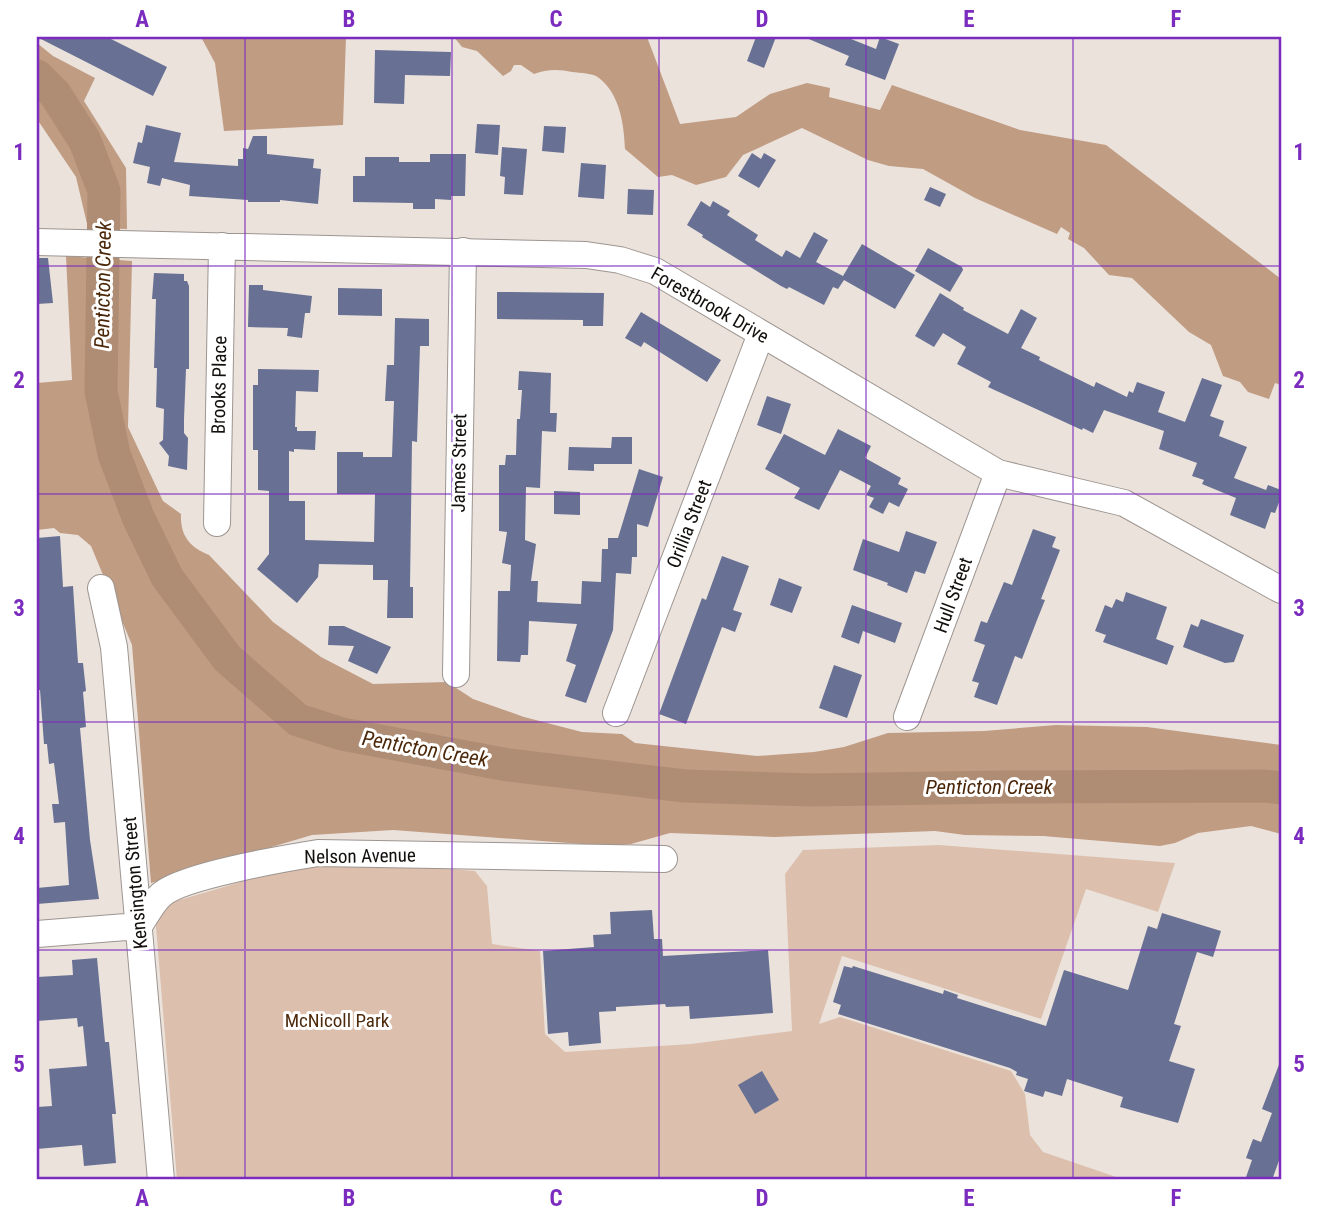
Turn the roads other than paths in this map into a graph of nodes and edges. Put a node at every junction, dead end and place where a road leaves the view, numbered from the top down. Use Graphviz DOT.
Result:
graph roads {
  1 [pos="37,242"];
  2 [pos="222,246"];
  3 [pos="463,251"];
  4 [pos="761,334"];
  5 [pos="998,473"];
  6 [pos="217,523"];
  7 [pos="101,588"];
  8 [pos="1281,590"];
  9 [pos="456,674"];
  10 [pos="616,713"];
  11 [pos="907,718"];
  12 [pos="664,859"];
  13 [pos="139,926"];
  14 [pos="37,934"];
  15 [pos="161,1180"];
  1 -- 2 [label="street, Forestbrook Drive"];
  2 -- 3 [label="street, Forestbrook Drive"];
  2 -- 6 [label="street, Brooks Place"];
  3 -- 4 [label="street, Forestbrook Drive"];
  3 -- 9 [label="street, James Street"];
  4 -- 5 [label="street, Forestbrook Drive"];
  4 -- 10 [label="street, Orillia Street"];
  5 -- 8 [label="street, Forestbrook Drive"];
  5 -- 11 [label="street, Hull Street"];
  7 -- 13 [label="street, Kensington Street"];
  12 -- 13 [label="street, Nelson Avenue"];
  13 -- 14 [label="street"];
  13 -- 15 [label="street, Kensington Street"];
}
